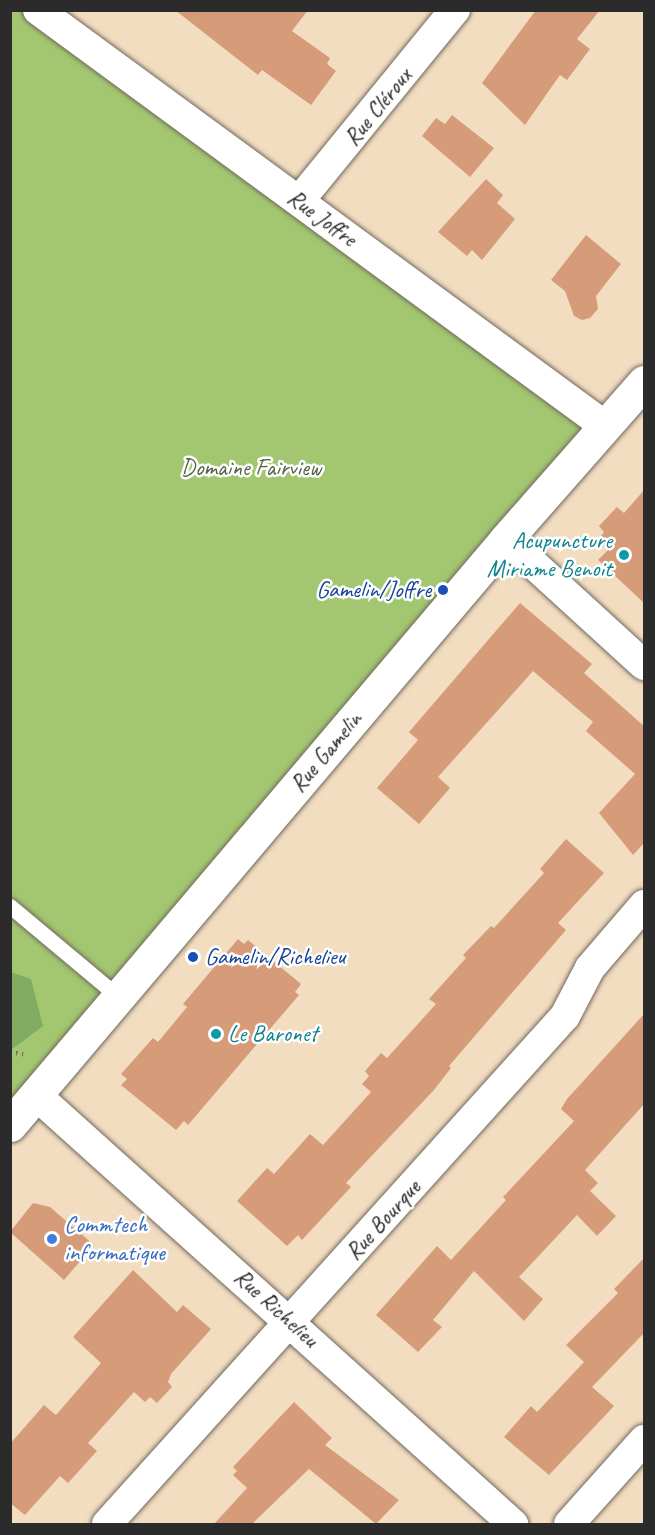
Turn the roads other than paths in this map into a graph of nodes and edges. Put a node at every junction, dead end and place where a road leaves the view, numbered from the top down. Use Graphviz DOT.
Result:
graph roads {
  1 [pos="38,10"];
  2 [pos="455,10"];
  3 [pos="299,201"];
  4 [pos="645,382"];
  5 [pos="605,426"];
  6 [pos="506,539"];
  7 [pos="645,665"];
  8 [pos="645,905"];
  9 [pos="10,906"];
  10 [pos="119,998"];
  11 [pos="36,1095"];
  12 [pos="10,1125"];
  13 [pos="291,1321"];
  14 [pos="645,1440"];
  15 [pos="107,1524"];
  16 [pos="513,1524"];
  17 [pos="569,1524"];
  1 -- 3 [label="street, Rue Joffre"];
  2 -- 3 [label="street, Rue Cléroux"];
  3 -- 5 [label="street, Rue Joffre"];
  4 -- 5 [label="street, Rue Gamelin"];
  5 -- 6 [label="street, Rue Gamelin"];
  6 -- 7 [label="street"];
  6 -- 10 [label="street, Rue Gamelin"];
  8 -- 13 [label="street, Rue Bourque"];
  9 -- 10 [label="lane"];
  10 -- 11 [label="street, Rue Gamelin"];
  11 -- 12 [label="street, Rue Gamelin"];
  11 -- 13 [label="street, Rue Richelieu"];
  13 -- 15 [label="street, Rue Bourque"];
  13 -- 16 [label="street, Rue Richelieu"];
  14 -- 17 [label="street"];
}
